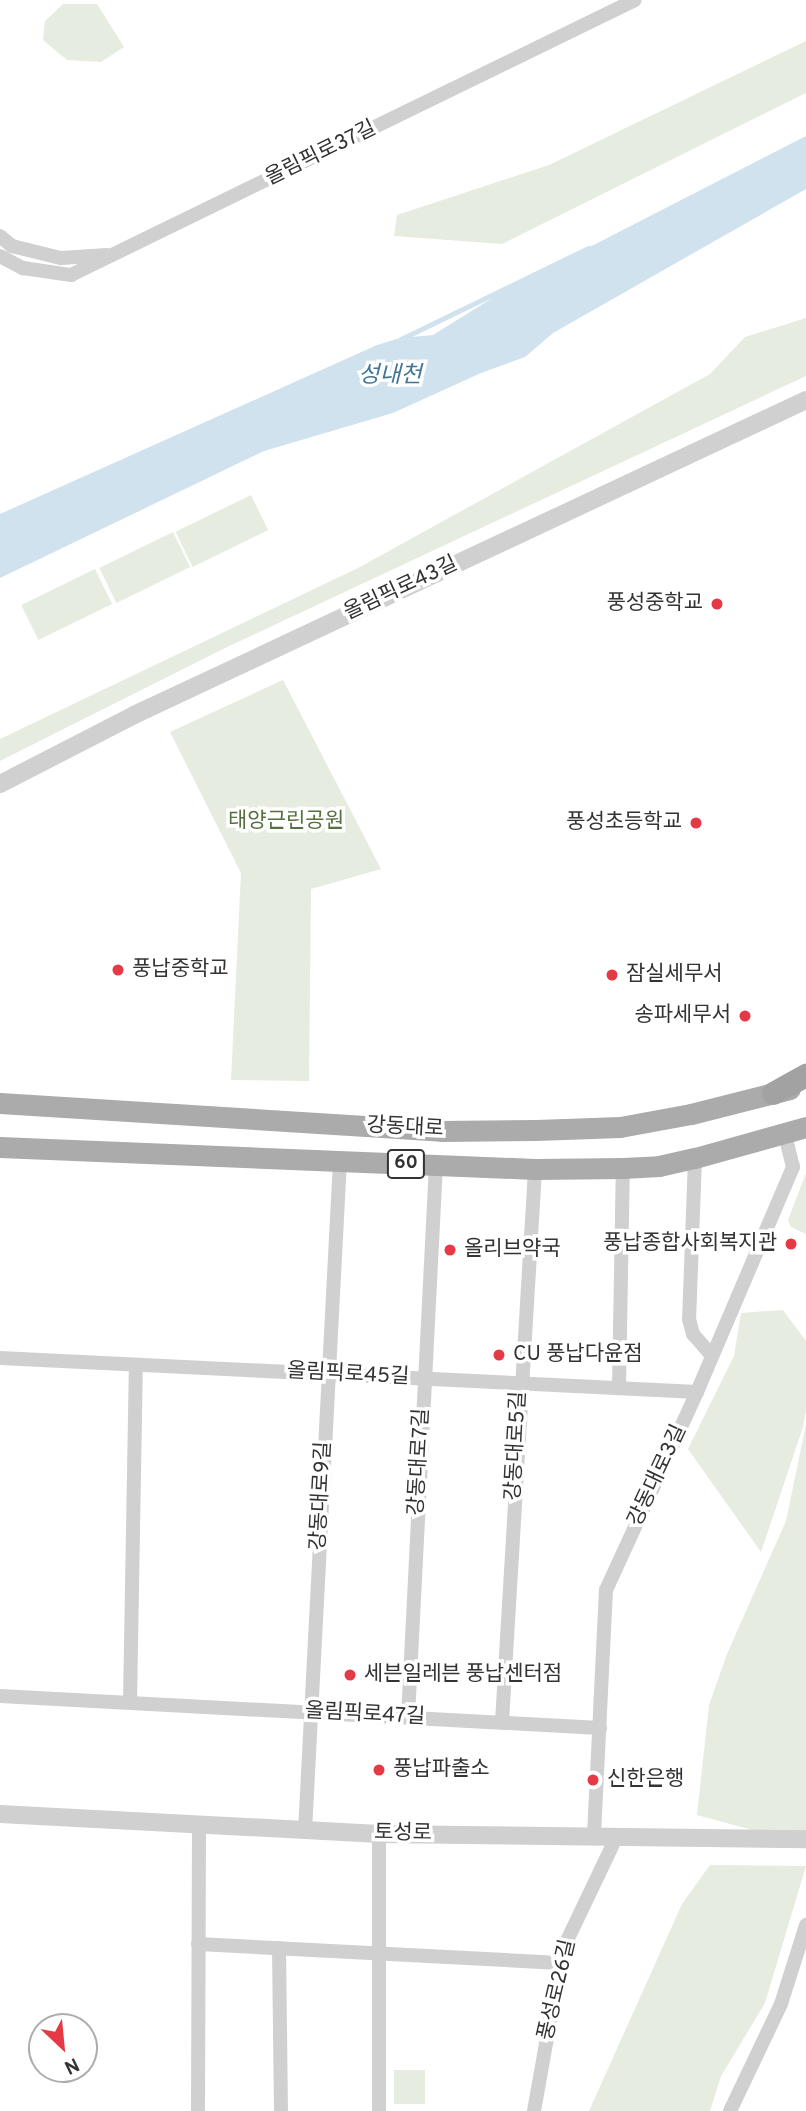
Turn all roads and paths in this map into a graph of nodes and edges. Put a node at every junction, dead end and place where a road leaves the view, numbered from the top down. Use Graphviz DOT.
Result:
graph roads {
  1 [pos="635,0"];
  2 [pos="0,236"];
  3 [pos="116,254"];
  4 [pos="0,256"];
  5 [pos="806,400"];
  6 [pos="0,784"];
  7 [pos="806,1075"];
  8 [pos="806,1084"];
  9 [pos="773,1093"];
  10 [pos="0,1103"];
  11 [pos="806,1127"];
  12 [pos="785,1134"];
  13 [pos="0,1147"];
  14 [pos="695,1158"];
  15 [pos="340,1161"];
  16 [pos="436,1165"];
  17 [pos="623,1168"];
  18 [pos="535,1169"];
  19 [pos="712,1356"];
  20 [pos="0,1358"];
  21 [pos="136,1365"];
  22 [pos="329,1374"];
  23 [pos="424,1378"];
  24 [pos="520,1383"];
  25 [pos="619,1388"];
  26 [pos="696,1392"];
  27 [pos="0,1696"];
  28 [pos="130,1702"];
  29 [pos="311,1712"];
  30 [pos="408,1717"];
  31 [pos="502,1723"];
  32 [pos="600,1728"];
  33 [pos="0,1814"];
  34 [pos="198,1824"];
  35 [pos="305,1831"];
  36 [pos="379,1834"];
  37 [pos="594,1835"];
  38 [pos="617,1836"];
  39 [pos="806,1839"];
  40 [pos="806,1925"];
  41 [pos="198,1944"];
  42 [pos="279,1948"];
  43 [pos="379,1954"];
  44 [pos="560,1963"];
  45 [pos="198,2111"];
  46 [pos="281,2111"];
  47 [pos="379,2111"];
  48 [pos="534,2111"];
  49 [pos="730,2111"];
  1 -- 3 [label="street, 올림픽로37길"];
  2 -- 3 [label="street, 올림픽로37길"];
  3 -- 4 [label="street"];
  5 -- 6 [label="street, 올림픽로43길"];
  7 -- 9 [label="highway"];
  8 -- 9 [label="main road, 강동대로 / 60"];
  9 -- 10 [label="main road, 강동대로 / 60"];
  11 -- 12 [label="main road, 강동대로 / 60"];
  12 -- 14 [label="main road, 강동대로 / 60"];
  12 -- 19 [label="street, 강동대로3길"];
  13 -- 15 [label="main road, 강동대로 / 60"];
  14 -- 17 [label="main road, 강동대로 / 60"];
  14 -- 19 [label="street"];
  15 -- 16 [label="main road, 강동대로 / 60"];
  15 -- 22 [label="street, 강동대로9길"];
  16 -- 18 [label="main road, 강동대로 / 60"];
  16 -- 23 [label="street, 강동대로7길"];
  17 -- 18 [label="main road, 강동대로 / 60"];
  17 -- 25 [label="street"];
  18 -- 24 [label="street, 강동대로5길"];
  19 -- 26 [label="street, 강동대로3길"];
  20 -- 21 [label="street, 올림픽로45길"];
  21 -- 22 [label="street, 올림픽로45길"];
  21 -- 28 [label="street"];
  22 -- 23 [label="street, 올림픽로45길"];
  22 -- 29 [label="street, 강동대로9길"];
  23 -- 24 [label="street, 올림픽로45길"];
  23 -- 30 [label="street, 강동대로7길"];
  24 -- 25 [label="street, 올림픽로45길"];
  24 -- 31 [label="street, 강동대로5길"];
  25 -- 26 [label="street, 올림픽로45길"];
  26 -- 32 [label="street, 강동대로3길"];
  27 -- 28 [label="street, 올림픽로47길"];
  28 -- 29 [label="street, 올림픽로47길"];
  29 -- 30 [label="street, 올림픽로47길"];
  29 -- 35 [label="street, 강동대로9길"];
  30 -- 31 [label="street, 올림픽로47길"];
  31 -- 32 [label="street, 올림픽로47길"];
  32 -- 37 [label="street, 강동대로3길"];
  33 -- 34 [label="street, 토성로"];
  34 -- 35 [label="street, 토성로"];
  34 -- 41 [label="street"];
  35 -- 36 [label="street, 토성로"];
  36 -- 37 [label="street, 토성로"];
  36 -- 43 [label="street"];
  37 -- 38 [label="street, 토성로"];
  38 -- 39 [label="street, 토성로"];
  38 -- 44 [label="street, 풍성로26길"];
  40 -- 49 [label="street"];
  41 -- 42 [label="street"];
  41 -- 45 [label="street"];
  42 -- 43 [label="street"];
  42 -- 46 [label="street"];
  43 -- 44 [label="street"];
  43 -- 47 [label="street"];
  44 -- 48 [label="street, 풍성로26길"];
}
